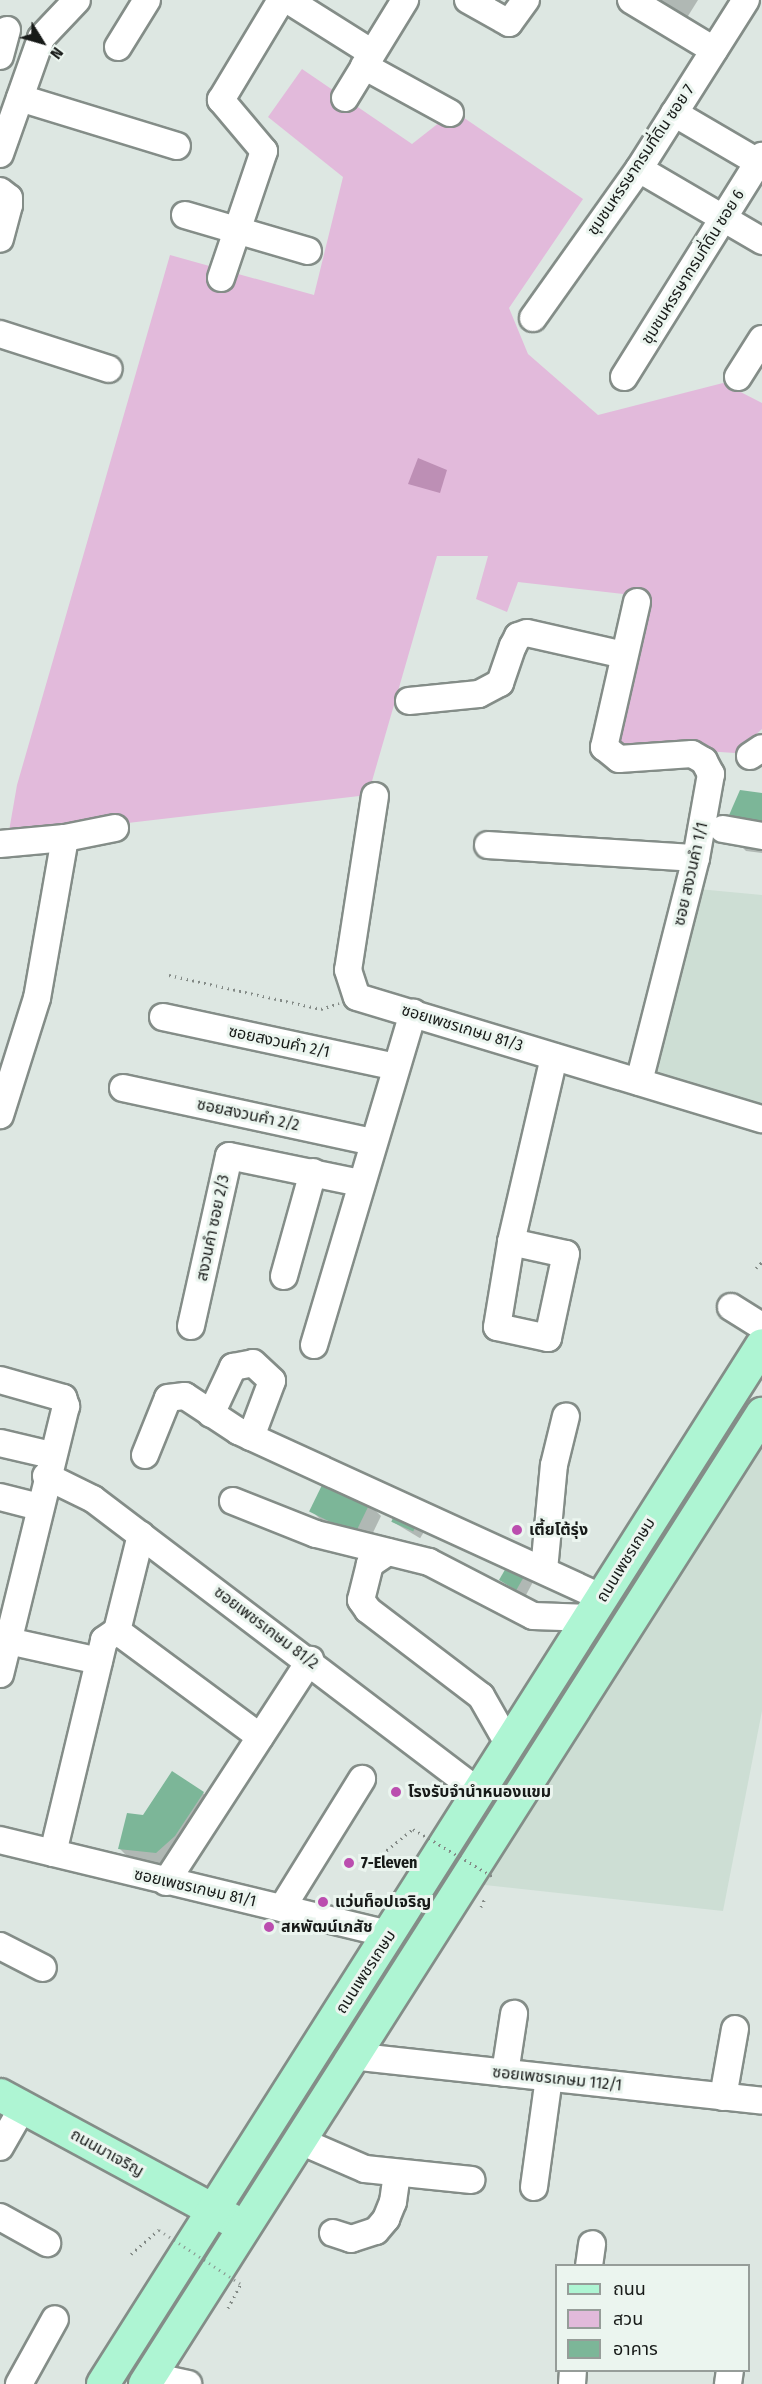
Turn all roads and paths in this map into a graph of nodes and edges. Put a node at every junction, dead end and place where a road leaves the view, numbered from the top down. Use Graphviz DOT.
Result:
graph roads {
  1 [pos="77,0"];
  2 [pos="147,0"];
  3 [pos="281,0"];
  4 [pos="288,0"];
  5 [pos="405,0"];
  6 [pos="468,0"];
  7 [pos="526,0"];
  8 [pos="631,0"];
  9 [pos="746,0"];
  10 [pos="7,30"];
  11 [pos="118,47"];
  12 [pos="714,50"];
  13 [pos="0,56"];
  14 [pos="368,59"];
  15 [pos="20,98"];
  16 [pos="345,98"];
  17 [pos="450,113"];
  18 [pos="674,113"];
  19 [pos="177,146"];
  20 [pos="0,154"];
  21 [pos="760,159"];
  22 [pos="639,169"];
  23 [pos="0,191"];
  24 [pos="185,215"];
  25 [pos="724,217"];
  26 [pos="236,232"];
  27 [pos="0,239"];
  28 [pos="762,241"];
  29 [pos="308,251"];
  30 [pos="221,278"];
  31 [pos="532,318"];
  32 [pos="0,334"];
  33 [pos="762,339"];
  34 [pos="109,369"];
  35 [pos="624,377"];
  36 [pos="738,377"];
  37 [pos="637,602"];
  38 [pos="624,655"];
  39 [pos="409,701"];
  40 [pos="375,796"];
  41 [pos="115,828"];
  42 [pos="723,829"];
  43 [pos="762,836"];
  44 [pos="65,838"];
  45 [pos="0,844"];
  46 [pos="488,845"];
  47 [pos="696,858"];
  48 [pos="169,975"];
  49 [pos="357,997"];
  50 [pos="413,1012"];
  51 [pos="163,1017"];
  52 [pos="554,1057"];
  53 [pos="396,1068"];
  54 [pos="639,1082"];
  55 [pos="123,1088"];
  56 [pos="0,1115"];
  57 [pos="762,1119"];
  58 [pos="373,1142"];
  59 [pos="313,1172"];
  60 [pos="360,1183"];
  61 [pos="511,1242"];
  62 [pos="762,1262"];
  63 [pos="756,1268"];
  64 [pos="284,1276"];
  65 [pos="731,1307"];
  66 [pos="191,1326"];
  67 [pos="762,1326"];
  68 [pos="762,1344"];
  69 [pos="314,1345"];
  70 [pos="0,1380"];
  71 [pos="211,1414"];
  72 [pos="762,1414"];
  73 [pos="566,1416"];
  74 [pos="251,1437"];
  75 [pos="0,1443"];
  76 [pos="145,1455"];
  77 [pos="48,1465"];
  78 [pos="0,1497"];
  79 [pos="233,1501"];
  80 [pos="39,1507"];
  81 [pos="141,1535"];
  82 [pos="388,1552"];
  83 [pos="544,1570"];
  84 [pos="10,1587"];
  85 [pos="596,1608"];
  86 [pos="117,1631"];
  87 [pos="8,1641"];
  88 [pos="310,1660"];
  89 [pos="99,1661"];
  90 [pos="0,1674"];
  91 [pos="260,1737"];
  92 [pos="509,1745"];
  93 [pos="362,1779"];
  94 [pos="479,1792"];
  95 [pos="0,1840"];
  96 [pos="53,1853"];
  97 [pos="382,1854"];
  98 [pos="492,1876"];
  99 [pos="166,1882"];
  100 [pos="282,1908"];
  101 [pos="390,1934"];
  102 [pos="0,1947"];
  103 [pos="43,1968"];
  104 [pos="514,2014"];
  105 [pos="735,2029"];
  106 [pos="351,2056"];
  107 [pos="506,2073"];
  108 [pos="549,2078"];
  109 [pos="723,2097"];
  110 [pos="12,2101"];
  111 [pos="762,2101"];
  112 [pos="298,2140"];
  113 [pos="0,2147"];
  114 [pos="397,2173"];
  115 [pos="471,2180"];
  116 [pos="534,2187"];
  117 [pos="214,2210"];
  118 [pos="0,2217"];
  119 [pos="242,2227"];
  120 [pos="333,2233"];
  121 [pos="47,2243"];
  122 [pos="131,2254"];
  123 [pos="228,2308"];
  124 [pos="55,2319"];
  125 [pos="148,2380"];
  126 [pos="19,2384"];
  127 [pos="103,2384"];
  128 [pos="188,2384"];
  1 -- 15 [label="street"];
  2 -- 11 [label="street"];
  3 -- 26 [label="street"];
  4 -- 14 [label="street"];
  5 -- 14 [label="street"];
  6 -- 7 [label="street"];
  8 -- 12 [label="street"];
  9 -- 12 [label="street, ชุมชนหรรษากรมที่ดิน ซอย 7"];
  10 -- 13 [label="street"];
  12 -- 18 [label="street, ชุมชนหรรษากรมที่ดิน ซอย 7"];
  14 -- 16 [label="street"];
  14 -- 17 [label="street"];
  15 -- 19 [label="street"];
  15 -- 20 [label="street"];
  18 -- 21 [label="street"];
  18 -- 22 [label="street, ชุมชนหรรษากรมที่ดิน ซอย 7"];
  21 -- 25 [label="street, ชุมชนหรรษากรมที่ดิน ซอย 6"];
  22 -- 25 [label="street"];
  22 -- 31 [label="street, ชุมชนหรรษากรมที่ดิน ซอย 7"];
  23 -- 27 [label="street"];
  24 -- 26 [label="street"];
  25 -- 28 [label="street"];
  25 -- 35 [label="street, ชุมชนหรรษากรมที่ดิน ซอย 6"];
  26 -- 29 [label="street"];
  26 -- 30 [label="street"];
  32 -- 34 [label="street"];
  33 -- 36 [label="street"];
  37 -- 38 [label="street"];
  38 -- 39 [label="street"];
  38 -- 47 [label="street, ซอย สงวนคำ 1/1"];
  40 -- 49 [label="street"];
  41 -- 44 [label="street"];
  42 -- 43 [label="street"];
  44 -- 45 [label="street"];
  44 -- 56 [label="street"];
  46 -- 47 [label="street"];
  47 -- 54 [label="street, ซอย สงวนคำ 1/1"];
  48 -- 49 [label="path"];
  49 -- 50 [label="street, ซอยเพชรเกษม 81/3"];
  50 -- 52 [label="street, ซอยเพชรเกษม 81/3"];
  50 -- 53 [label="street"];
  51 -- 53 [label="street, ซอยสงวนคำ 2/1"];
  52 -- 54 [label="street, ซอยเพชรเกษม 81/3"];
  52 -- 61 [label="street"];
  53 -- 58 [label="street"];
  54 -- 57 [label="street, ซอยเพชรเกษม 81/3"];
  55 -- 58 [label="street, ซอยสงวนคำ 2/2"];
  58 -- 60 [label="street"];
  59 -- 60 [label="street, สงวนคำ ซอย 2/3"];
  59 -- 64 [label="street"];
  59 -- 66 [label="street, สงวนคำ ซอย 2/3"];
  60 -- 69 [label="street"];
  62 -- 63 [label="path"];
  65 -- 67 [label="street"];
  68 -- 85 [label="main road, ถนนเพชรเกษม"];
  70 -- 77 [label="street"];
  71 -- 74 [label="street"];
  71 -- 74 [label="street"];
  71 -- 76 [label="street"];
  72 -- 106 [label="main road, ถนนเพชรเกษม"];
  73 -- 83 [label="street"];
  74 -- 83 [label="street"];
  75 -- 77 [label="street, ซอยเพชรเกษม 81/2"];
  77 -- 80 [label="street"];
  77 -- 81 [label="street, ซอยเพชรเกษม 81/2"];
  78 -- 80 [label="street"];
  79 -- 82 [label="street"];
  80 -- 84 [label="street"];
  81 -- 86 [label="street"];
  81 -- 88 [label="street, ซอยเพชรเกษม 81/2"];
  82 -- 85 [label="street"];
  82 -- 92 [label="street"];
  83 -- 85 [label="street"];
  84 -- 87 [label="street"];
  85 -- 92 [label="main road, ถนนเพชรเกษม"];
  86 -- 89 [label="street"];
  86 -- 91 [label="street"];
  87 -- 89 [label="street"];
  87 -- 90 [label="street"];
  88 -- 91 [label="street"];
  88 -- 94 [label="street, ซอยเพชรเกษม 81/2"];
  89 -- 96 [label="street"];
  91 -- 99 [label="street"];
  92 -- 94 [label="main road, ถนนเพชรเกษม"];
  93 -- 100 [label="street"];
  94 -- 101 [label="main road, ถนนเพชรเกษม"];
  95 -- 96 [label="street, ซอยเพชรเกษม 81/1"];
  96 -- 99 [label="street, ซอยเพชรเกษม 81/1"];
  97 -- 98 [label="path, bridge"];
  99 -- 100 [label="street, ซอยเพชรเกษม 81/1"];
  100 -- 101 [label="street, ซอยเพชรเกษม 81/1"];
  101 -- 117 [label="main road, ถนนเพชรเกษม"];
  102 -- 103 [label="street"];
  104 -- 107 [label="street"];
  105 -- 109 [label="street"];
  106 -- 107 [label="street, ซอยเพชรเกษม 112/1"];
  106 -- 112 [label="main road, ถนนเพชรเกษม"];
  107 -- 108 [label="street, ซอยเพชรเกษม 112/1"];
  108 -- 109 [label="street, ซอยเพชรเกษม 112/1"];
  108 -- 116 [label="street"];
  109 -- 111 [label="street, ซอยเพชรเกษม 112/1"];
  110 -- 113 [label="street"];
  110 -- 117 [label="main road, ถนนมาเจริญ"];
  112 -- 114 [label="street"];
  112 -- 119 [label="main road, ถนนเพชรเกษม"];
  114 -- 115 [label="street"];
  114 -- 120 [label="street"];
  117 -- 119 [label="main road, ถนนมาเจริญ"];
  117 -- 127 [label="main road, ถนนเพชรเกษม"];
  118 -- 121 [label="street"];
  119 -- 125 [label="main road, ถนนเพชรเกษม"];
  122 -- 123 [label="path, bridge"];
  124 -- 126 [label="street"];
  125 -- 128 [label="street"];
}
